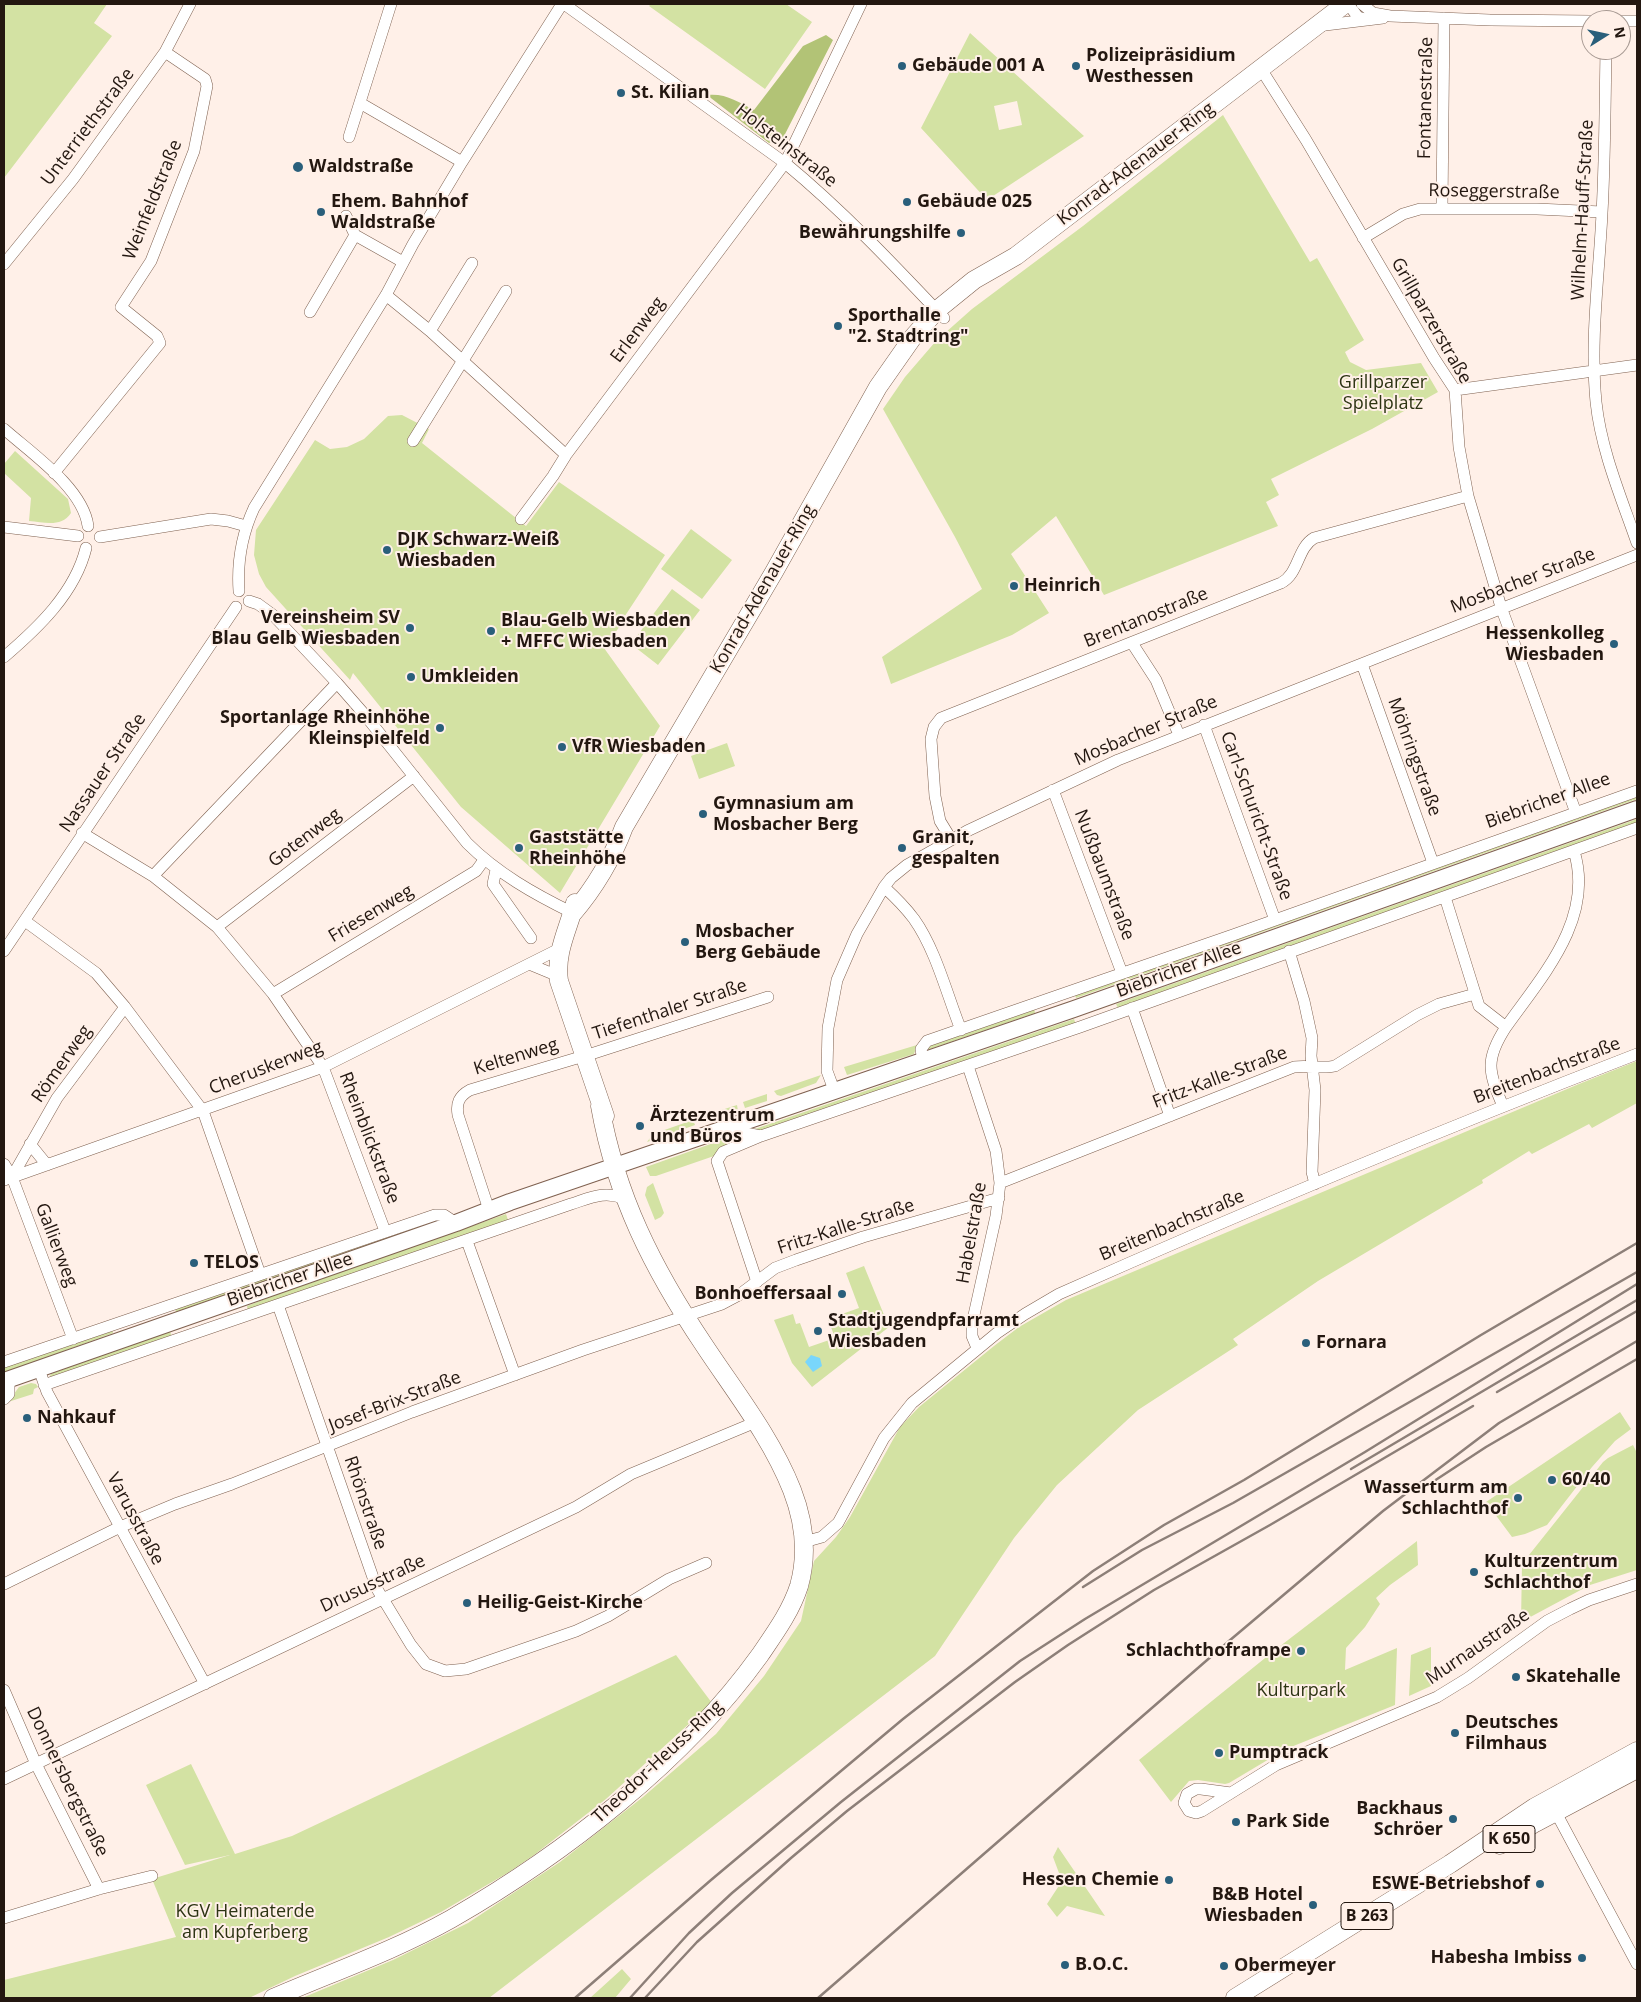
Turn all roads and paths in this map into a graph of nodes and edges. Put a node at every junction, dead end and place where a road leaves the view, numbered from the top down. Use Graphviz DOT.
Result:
graph roads {
  1 [pos="190,4"];
  2 [pos="391,4"];
  3 [pos="563,4"];
  4 [pos="861,4"];
  5 [pos="1334,4"];
  6 [pos="1346,4"];
  7 [pos="1362,4"];
  8 [pos="1390,16"];
  9 [pos="1444,18"];
  10 [pos="1368,20"];
  11 [pos="1581,21"];
  12 [pos="1310,31"];
  13 [pos="165,52"];
  14 [pos="1606,60"];
  15 [pos="1261,69"];
  16 [pos="360,103"];
  17 [pos="349,137"];
  18 [pos="462,162"];
  19 [pos="785,163"];
  20 [pos="1442,208"];
  21 [pos="1602,212"];
  22 [pos="346,216"];
  23 [pos="355,235"];
  24 [pos="1363,238"];
  25 [pos="403,262"];
  26 [pos="472,263"];
  27 [pos="4,264"];
  28 [pos="506,291"];
  29 [pos="386,295"];
  30 [pos="310,312"];
  31 [pos="941,314"];
  32 [pos="430,331"];
  33 [pos="464,361"];
  34 [pos="1637,365"];
  35 [pos="1594,371"];
  36 [pos="1456,390"];
  37 [pos="4,429"];
  38 [pos="413,440"];
  39 [pos="566,455"];
  40 [pos="54,473"];
  41 [pos="1468,496"];
  42 [pos="521,519"];
  43 [pos="88,526"];
  44 [pos="246,526"];
  45 [pos="4,527"];
  46 [pos="78,536"];
  47 [pos="100,537"];
  48 [pos="1637,543"];
  49 [pos="86,548"];
  50 [pos="1637,555"];
  51 [pos="239,581"];
  52 [pos="254,602"];
  53 [pos="1501,607"];
  54 [pos="234,611"];
  55 [pos="1132,643"];
  56 [pos="4,656"];
  57 [pos="1362,664"];
  58 [pos="337,683"];
  59 [pos="1204,725"];
  60 [pos="1179,735"];
  61 [pos="414,776"];
  62 [pos="1054,790"];
  63 [pos="1637,791"];
  64 [pos="1637,808"];
  65 [pos="1576,813"];
  66 [pos="1637,828"];
  67 [pos="82,833"];
  68 [pos="951,839"];
  69 [pos="1574,851"];
  70 [pos="484,860"];
  71 [pos="1433,862"];
  72 [pos="496,870"];
  73 [pos="153,876"];
  74 [pos="884,887"];
  75 [pos="1445,897"];
  76 [pos="573,913"];
  77 [pos="1275,920"];
  78 [pos="25,921"];
  79 [pos="217,927"];
  80 [pos="531,938"];
  81 [pos="559,949"];
  82 [pos="4,951"];
  83 [pos="1289,951"];
  84 [pos="529,964"];
  85 [pos="1122,973"];
  86 [pos="558,976"];
  87 [pos="273,994"];
  88 [pos="1475,994"];
  89 [pos="768,997"];
  90 [pos="125,1007"];
  91 [pos="1132,1008"];
  92 [pos="1506,1028"];
  93 [pos="960,1030"];
  94 [pos="1637,1054"];
  95 [pos="583,1055"];
  96 [pos="923,1061"];
  97 [pos="968,1066"];
  98 [pos="1313,1066"];
  99 [pos="323,1067"];
  100 [pos="834,1090"];
  101 [pos="1503,1106"];
  102 [pos="203,1111"];
  103 [pos="1170,1116"];
  104 [pos="733,1126"];
  105 [pos="761,1136"];
  106 [pos="30,1144"];
  107 [pos="4,1164"];
  108 [pos="47,1165"];
  109 [pos="618,1165"];
  110 [pos="8,1178"];
  111 [pos="1000,1183"];
  112 [pos="564,1184"];
  113 [pos="1315,1184"];
  114 [pos="999,1198"];
  115 [pos="625,1199"];
  116 [pos="489,1210"];
  117 [pos="549,1211"];
  118 [pos="456,1223"];
  119 [pos="385,1231"];
  120 [pos="467,1241"];
  121 [pos="260,1274"];
  122 [pos="757,1282"];
  123 [pos="278,1305"];
  124 [pos="681,1310"];
  125 [pos="72,1339"];
  126 [pos="977,1348"];
  127 [pos="4,1362"];
  128 [pos="39,1369"];
  129 [pos="515,1375"];
  130 [pos="6,1380"];
  131 [pos="44,1385"];
  132 [pos="4,1399"];
  133 [pos="756,1422"];
  134 [pos="327,1447"];
  135 [pos="120,1528"];
  136 [pos="804,1542"];
  137 [pos="706,1563"];
  138 [pos="4,1584"];
  139 [pos="1637,1584"];
  140 [pos="382,1598"];
  141 [pos="205,1684"];
  142 [pos="4,1690"];
  143 [pos="1637,1751"];
  144 [pos="36,1764"];
  145 [pos="1637,1769"];
  146 [pos="4,1779"];
  147 [pos="1231,1793"];
  148 [pos="1552,1806"];
  149 [pos="1498,1833"];
  150 [pos="1464,1867"];
  151 [pos="152,1876"];
  152 [pos="99,1889"];
  153 [pos="4,1918"];
  154 [pos="1637,1964"];
  155 [pos="273,1998"];
  156 [pos="1235,1998"];
  157 [pos="1254,1998"];
  1 -- 13 [label="street, Unterriethstraße"];
  2 -- 16 [label="street"];
  3 -- 18 [label="street"];
  3 -- 19 [label="street, Holsteinstraße"];
  4 -- 19 [label="street, Erlenweg"];
  5 -- 12 [label="main road, Konrad-Adenauer-Ring"];
  6 -- 10 [label="street"];
  6 -- 12 [label="main road, Konrad-Adenauer-Ring"];
  7 -- 8 [label="street"];
  8 -- 9 [label="street"];
  8 -- 10 [label="street"];
  9 -- 11 [label="street"];
  9 -- 20 [label="street, Fontanestraße"];
  10 -- 12 [label="street"];
  12 -- 15 [label="main road, Konrad-Adenauer-Ring"];
  13 -- 27 [label="street, Unterriethstraße"];
  13 -- 40 [label="street, Weinfeldstraße"];
  14 -- 21 [label="street, Wilhelm-Hauff-Straße"];
  15 -- 24 [label="street, Grillparzerstraße"];
  15 -- 31 [label="main road, Konrad-Adenauer-Ring"];
  16 -- 17 [label="street"];
  16 -- 18 [label="street"];
  18 -- 25 [label="street"];
  19 -- 31 [label="street, Holsteinstraße"];
  19 -- 39 [label="street, Erlenweg"];
  20 -- 21 [label="street, Roseggerstraße"];
  20 -- 24 [label="street, Roseggerstraße"];
  21 -- 35 [label="street, Wilhelm-Hauff-Straße"];
  22 -- 23 [label="street"];
  23 -- 25 [label="street"];
  23 -- 30 [label="street"];
  24 -- 36 [label="street, Grillparzerstraße"];
  25 -- 29 [label="street"];
  26 -- 32 [label="street"];
  28 -- 33 [label="street"];
  29 -- 32 [label="street"];
  29 -- 44 [label="street"];
  31 -- 76 [label="main road, Konrad-Adenauer-Ring"];
  32 -- 33 [label="street"];
  33 -- 38 [label="street"];
  33 -- 39 [label="street"];
  34 -- 35 [label="street"];
  35 -- 36 [label="street"];
  35 -- 48 [label="street, Wilhelm-Hauff-Straße"];
  36 -- 41 [label="street, Grillparzerstraße"];
  37 -- 40 [label="street"];
  39 -- 42 [label="street, Erlenweg"];
  40 -- 43 [label="street"];
  41 -- 53 [label="street, Grillparzerstraße"];
  41 -- 55 [label="street, Brentanostraße"];
  43 -- 46 [label="street"];
  43 -- 47 [label="street"];
  44 -- 47 [label="street"];
  44 -- 51 [label="street"];
  45 -- 46 [label="street"];
  46 -- 49 [label="street"];
  47 -- 49 [label="street"];
  49 -- 56 [label="street"];
  50 -- 53 [label="street, Mosbacher Straße"];
  51 -- 52 [label="street"];
  51 -- 54 [label="street"];
  52 -- 54 [label="street"];
  52 -- 58 [label="street"];
  53 -- 57 [label="street, Mosbacher Straße"];
  53 -- 65 [label="street, Grillparzerstraße"];
  54 -- 67 [label="street, Nassauer Straße"];
  55 -- 60 [label="street"];
  55 -- 68 [label="street, Brentanostraße"];
  57 -- 59 [label="street, Mosbacher Straße"];
  57 -- 71 [label="street, Möhringstraße"];
  58 -- 61 [label="street"];
  58 -- 73 [label="street"];
  59 -- 60 [label="street, Mosbacher Straße"];
  59 -- 77 [label="street, Carl-Schuricht-Straße"];
  60 -- 62 [label="street, Mosbacher Straße"];
  61 -- 70 [label="street"];
  61 -- 79 [label="street, Gotenweg"];
  62 -- 68 [label="street, Mosbacher Straße"];
  62 -- 85 [label="street, Nußbaumstraße"];
  63 -- 65 [label="street, Biebricher Allee"];
  64 -- 96 [label="main road, Biebricher Allee"];
  65 -- 71 [label="street, Biebricher Allee"];
  66 -- 69 [label="street, Biebricher Allee"];
  67 -- 73 [label="street, Rheinblickstraße"];
  67 -- 78 [label="street, Nassauer Straße"];
  68 -- 74 [label="street, Mosbacher Straße"];
  69 -- 75 [label="street, Biebricher Allee"];
  69 -- 92 [label="street"];
  70 -- 72 [label="street"];
  70 -- 87 [label="street, Friesenweg"];
  71 -- 77 [label="street, Biebricher Allee"];
  72 -- 76 [label="street"];
  72 -- 80 [label="street"];
  73 -- 79 [label="street, Rheinblickstraße"];
  74 -- 93 [label="street"];
  74 -- 100 [label="street, Mosbacher Straße"];
  75 -- 83 [label="street, Biebricher Allee"];
  75 -- 88 [label="street"];
  76 -- 81 [label="main road, Konrad-Adenauer-Ring"];
  77 -- 85 [label="street, Biebricher Allee"];
  78 -- 82 [label="street, Nassauer Straße"];
  78 -- 90 [label="street"];
  79 -- 87 [label="street, Rheinblickstraße"];
  81 -- 84 [label="street, Cheruskerweg"];
  81 -- 86 [label="main road, Konrad-Adenauer-Ring"];
  83 -- 91 [label="street, Biebricher Allee"];
  83 -- 98 [label="street"];
  84 -- 86 [label="street"];
  84 -- 99 [label="street, Cheruskerweg"];
  85 -- 93 [label="street, Biebricher Allee"];
  86 -- 95 [label="main road, Konrad-Adenauer-Ring"];
  87 -- 99 [label="street, Rheinblickstraße"];
  88 -- 92 [label="street"];
  88 -- 98 [label="street, Fritz-Kalle-Straße"];
  89 -- 95 [label="street, Tiefenthaler Straße"];
  90 -- 102 [label="street"];
  90 -- 106 [label="street, Römerweg"];
  91 -- 97 [label="street, Biebricher Allee"];
  91 -- 103 [label="street"];
  92 -- 101 [label="street"];
  93 -- 96 [label="street, Biebricher Allee"];
  94 -- 101 [label="street, Breitenbachstraße"];
  95 -- 109 [label="main road, Konrad-Adenauer-Ring"];
  95 -- 116 [label="street, Keltenweg"];
  96 -- 100 [label="main road, Biebricher Allee"];
  97 -- 105 [label="street, Biebricher Allee"];
  97 -- 111 [label="street, Habelstraße"];
  98 -- 103 [label="street, Fritz-Kalle-Straße"];
  98 -- 113 [label="street"];
  99 -- 102 [label="street, Cheruskerweg"];
  99 -- 119 [label="street, Rheinblickstraße"];
  100 -- 104 [label="main road, Biebricher Allee"];
  101 -- 113 [label="street, Breitenbachstraße"];
  102 -- 108 [label="street, Cheruskerweg"];
  102 -- 121 [label="street"];
  103 -- 111 [label="street, Fritz-Kalle-Straße"];
  104 -- 105 [label="street"];
  104 -- 109 [label="main road, Biebricher Allee"];
  105 -- 122 [label="street, Biebricher Allee"];
  106 -- 108 [label="street"];
  106 -- 110 [label="street, Römerweg"];
  107 -- 110 [label="street, Gallierweg"];
  108 -- 110 [label="street, Cheruskerweg"];
  109 -- 112 [label="main road, Biebricher Allee"];
  109 -- 115 [label="main road, Theodor-Heuss-Ring"];
  109 -- 124 [label="main road, Theodor-Heuss-Ring"];
  110 -- 125 [label="street, Gallierweg"];
  111 -- 114 [label="street, Habelstraße"];
  112 -- 116 [label="main road, Biebricher Allee"];
  112 -- 117 [label="street"];
  113 -- 126 [label="street, Breitenbachstraße"];
  114 -- 122 [label="street, Fritz-Kalle-Straße"];
  114 -- 126 [label="street, Habelstraße"];
  115 -- 117 [label="street, Biebricher Allee"];
  115 -- 124 [label="main road, Theodor-Heuss-Ring"];
  116 -- 118 [label="main road, Biebricher Allee"];
  117 -- 120 [label="street, Biebricher Allee"];
  118 -- 119 [label="street, Biebricher Allee"];
  118 -- 128 [label="main road, Biebricher Allee"];
  119 -- 121 [label="street, Biebricher Allee"];
  120 -- 123 [label="street, Biebricher Allee"];
  120 -- 129 [label="street"];
  121 -- 125 [label="street, Biebricher Allee"];
  122 -- 124 [label="street, Fritz-Kalle-Straße"];
  123 -- 131 [label="street, Biebricher Allee"];
  123 -- 134 [label="street, Rhönstraße"];
  124 -- 129 [label="street, Josef-Brix-Straße"];
  124 -- 133 [label="main road, Theodor-Heuss-Ring"];
  125 -- 127 [label="street, Biebricher Allee"];
  126 -- 136 [label="street, Breitenbachstraße"];
  128 -- 130 [label="main road, Biebricher Allee"];
  128 -- 131 [label="street, Varusstraße"];
  129 -- 134 [label="street, Josef-Brix-Straße"];
  130 -- 132 [label="street, Biebricher Allee"];
  131 -- 135 [label="street, Varusstraße"];
  133 -- 136 [label="main road, Theodor-Heuss-Ring"];
  133 -- 140 [label="street, Drususstraße"];
  134 -- 135 [label="street, Josef-Brix-Straße"];
  134 -- 140 [label="street, Rhönstraße"];
  135 -- 138 [label="street, Josef-Brix-Straße"];
  135 -- 141 [label="street, Varusstraße"];
  136 -- 155 [label="main road, Theodor-Heuss-Ring"];
  137 -- 140 [label="street, Rhönstraße"];
  139 -- 147 [label="street, Murnaustraße"];
  140 -- 141 [label="street, Drususstraße"];
  141 -- 144 [label="street, Drususstraße"];
  142 -- 144 [label="street, Donnersbergstraße"];
  143 -- 148 [label="main road"];
  144 -- 146 [label="street, Drususstraße"];
  144 -- 152 [label="street, Donnersbergstraße"];
  145 -- 148 [label="main road, K 650"];
  148 -- 149 [label="main road, K 650"];
  148 -- 150 [label="main road, K 650"];
  148 -- 154 [label="street"];
  149 -- 156 [label="main road, B 263"];
  150 -- 157 [label="main road, B 263"];
  151 -- 152 [label="street"];
  152 -- 153 [label="street"];
}
